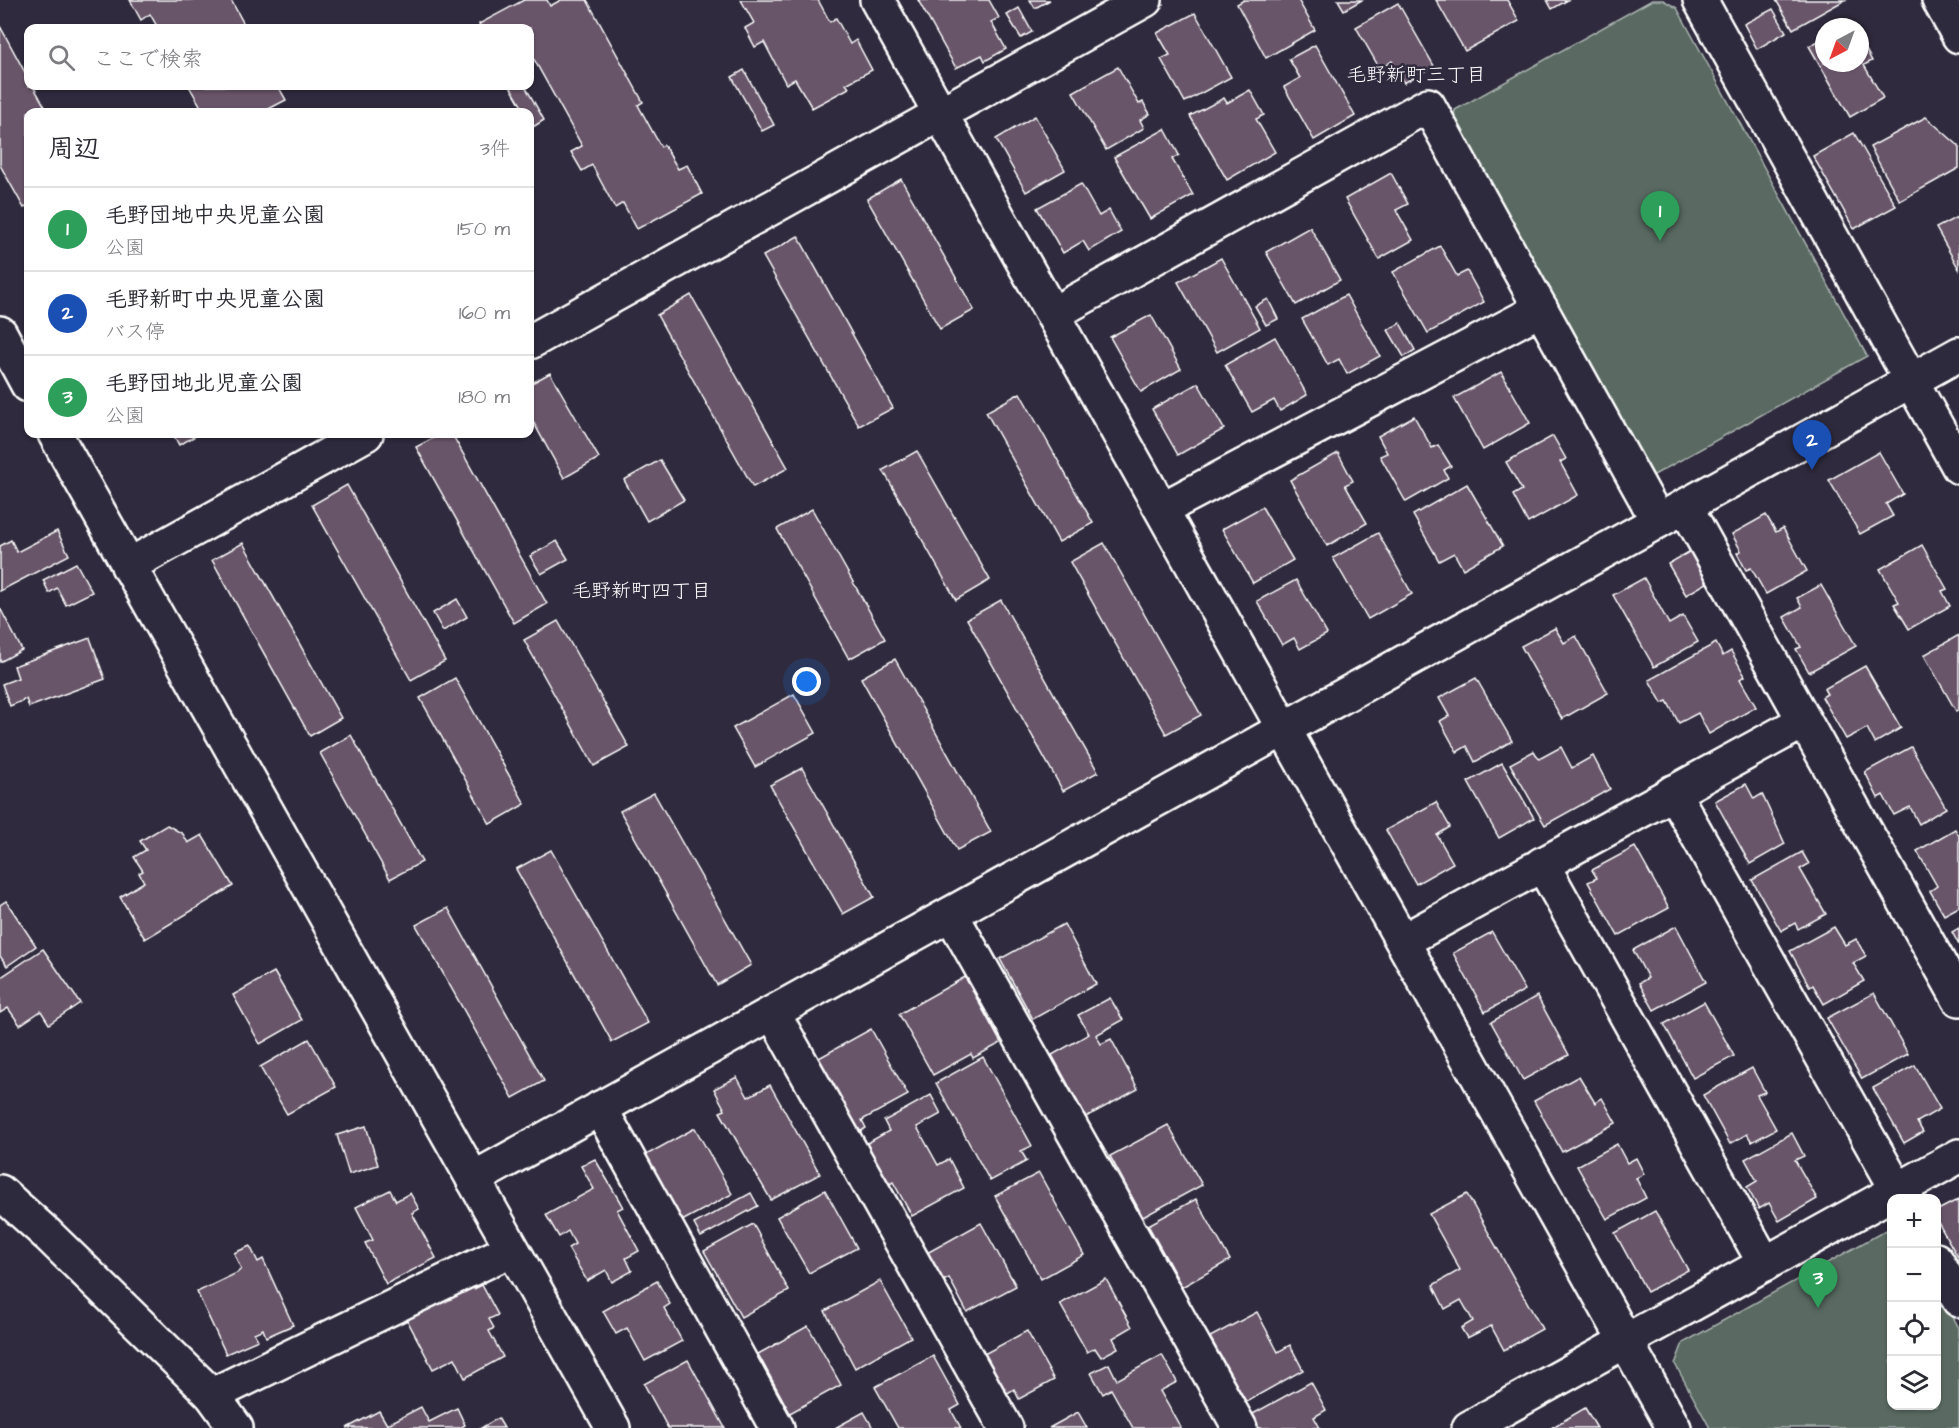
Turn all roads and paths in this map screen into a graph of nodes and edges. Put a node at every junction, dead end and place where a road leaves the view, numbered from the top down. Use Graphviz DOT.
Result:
graph roads {
  1 [pos="877,0"];
  2 [pos="1145,0"];
  3 [pos="1700,0"];
  4 [pos="1938,0"];
  5 [pos="1959,36"];
  6 [pos="940,114"];
  7 [pos="1541,309"];
  8 [pos="1053,314"];
  9 [pos="0,333"];
  10 [pos="534,340"];
  11 [pos="1959,354"];
  12 [pos="24,378"];
  13 [pos="1911,381"];
  14 [pos="57,438"];
  15 [pos="359,438"];
  16 [pos="1959,467"];
  17 [pos="1162,509"];
  18 [pos="1672,514"];
  19 [pos="128,566"];
  20 [pos="1804,721"];
  21 [pos="1284,729"];
  22 [pos="1673,792"];
  23 [pos="1542,864"];
  24 [pos="951,914"];
  25 [pos="1403,941"];
  26 [pos="1959,999"];
  27 [pos="772,1013"];
  28 [pos="600,1108"];
  29 [pos="1959,1156"];
  30 [pos="473,1179"];
  31 [pos="0,1192"];
  32 [pos="1900,1194"];
  33 [pos="1887,1201"];
  34 [pos="512,1250"];
  35 [pos="1766,1264"];
  36 [pos="1941,1269"];
  37 [pos="1959,1300"];
  38 [pos="1625,1341"];
  39 [pos="212,1395"];
  40 [pos="236,1428"];
  41 [pos="613,1428"];
  42 [pos="777,1428"];
  43 [pos="1006,1428"];
  44 [pos="1240,1428"];
  45 [pos="1469,1428"];
  46 [pos="1674,1428"];
  1 -- 6 [label="street"];
  2 -- 6 [label="street"];
  3 -- 13 [label="street"];
  4 -- 5 [label="street"];
  6 -- 8 [label="street"];
  6 -- 10 [label="street"];
  7 -- 8 [label="street"];
  7 -- 17 [label="street"];
  7 -- 18 [label="street"];
  8 -- 17 [label="street"];
  9 -- 12 [label="street"];
  11 -- 13 [label="street"];
  13 -- 16 [label="street"];
  13 -- 18 [label="street"];
  14 -- 19 [label="street"];
  15 -- 19 [label="street"];
  17 -- 21 [label="street"];
  18 -- 20 [label="street"];
  18 -- 21 [label="street"];
  19 -- 30 [label="street"];
  20 -- 22 [label="street"];
  20 -- 26 [label="street"];
  21 -- 24 [label="street"];
  21 -- 25 [label="street"];
  22 -- 23 [label="street"];
  22 -- 32 [label="street"];
  23 -- 25 [label="street"];
  23 -- 35 [label="street"];
  24 -- 27 [label="street"];
  24 -- 44 [label="street"];
  25 -- 38 [label="street"];
  27 -- 28 [label="street"];
  27 -- 43 [label="street"];
  28 -- 30 [label="street"];
  28 -- 42 [label="street"];
  29 -- 32 [label="street"];
  30 -- 34 [label="street"];
  31 -- 39 [label="street"];
  33 -- 35 [label="street"];
  34 -- 39 [label="street"];
  34 -- 41 [label="street"];
  35 -- 38 [label="street"];
  36 -- 37 [label="street"];
  38 -- 45 [label="street"];
  38 -- 46 [label="street"];
  39 -- 40 [label="street"];
}
